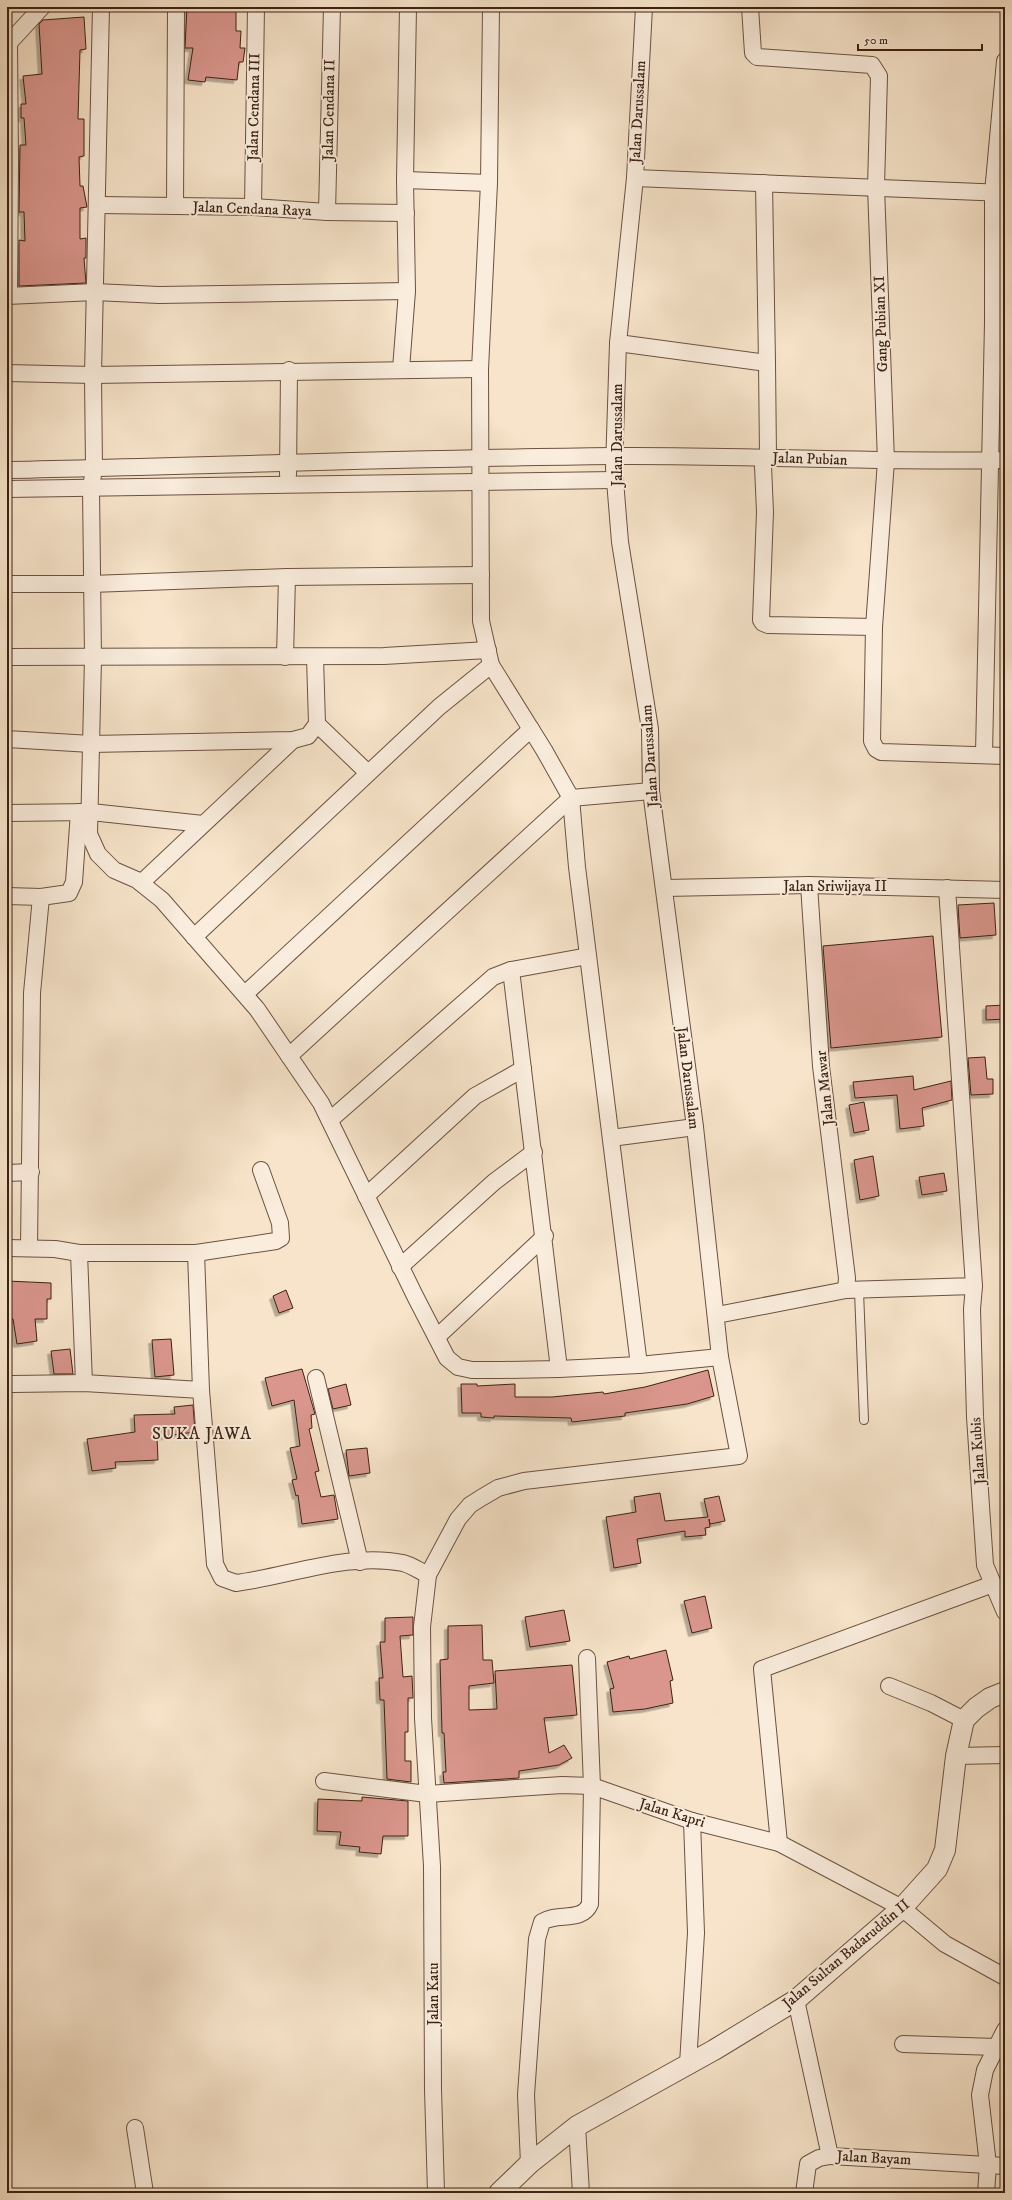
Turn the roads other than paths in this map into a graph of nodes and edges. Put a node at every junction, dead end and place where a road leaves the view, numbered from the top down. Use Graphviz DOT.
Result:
graph roads {
  1 [pos="42,7"];
  2 [pos="102,7"];
  3 [pos="176,7"];
  4 [pos="256,7"];
  5 [pos="332,7"];
  6 [pos="408,7"];
  7 [pos="491,7"];
  8 [pos="644,7"];
  9 [pos="750,7"];
  10 [pos="8,44"];
  11 [pos="1005,61"];
  12 [pos="635,178"];
  13 [pos="405,180"];
  14 [pos="764,183"];
  15 [pos="489,184"];
  16 [pos="876,187"];
  17 [pos="999,193"];
  18 [pos="98,205"];
  19 [pos="175,206"];
  20 [pos="253,207"];
  21 [pos="327,212"];
  22 [pos="406,213"];
  23 [pos="407,291"];
  24 [pos="95,292"];
  25 [pos="8,296"];
  26 [pos="618,343"];
  27 [pos="767,363"];
  28 [pos="480,368"];
  29 [pos="401,369"];
  30 [pos="289,370"];
  31 [pos="7,373"];
  32 [pos="94,374"];
  33 [pos="616,456"];
  34 [pos="768,457"];
  35 [pos="481,459"];
  36 [pos="998,460"];
  37 [pos="886,461"];
  38 [pos="288,464"];
  39 [pos="94,468"];
  40 [pos="7,470"];
  41 [pos="615,480"];
  42 [pos="480,482"];
  43 [pos="287,485"];
  44 [pos="91,488"];
  45 [pos="7,489"];
  46 [pos="481,575"];
  47 [pos="287,577"];
  48 [pos="7,584"];
  49 [pos="90,584"];
  50 [pos="874,627"];
  51 [pos="7,657"];
  52 [pos="285,657"];
  53 [pos="315,657"];
  54 [pos="93,658"];
  55 [pos="490,658"];
  56 [pos="317,724"];
  57 [pos="531,729"];
  58 [pos="7,739"];
  59 [pos="293,740"];
  60 [pos="92,744"];
  61 [pos="984,754"];
  62 [pos="1005,756"];
  63 [pos="368,773"];
  64 [pos="651,791"];
  65 [pos="570,798"];
  66 [pos="7,812"];
  67 [pos="85,812"];
  68 [pos="203,824"];
  69 [pos="141,883"];
  70 [pos="809,885"];
  71 [pos="665,888"];
  72 [pos="947,888"];
  73 [pos="1005,890"];
  74 [pos="7,896"];
  75 [pos="41,897"];
  76 [pos="194,937"];
  77 [pos="588,956"];
  78 [pos="511,970"];
  79 [pos="245,994"];
  80 [pos="289,1056"];
  81 [pos="523,1069"];
  82 [pos="330,1120"];
  83 [pos="695,1128"];
  84 [pos="611,1138"];
  85 [pos="534,1152"];
  86 [pos="261,1170"];
  87 [pos="31,1172"];
  88 [pos="7,1173"];
  89 [pos="366,1196"];
  90 [pos="545,1236"];
  91 [pos="7,1248"];
  92 [pos="30,1248"];
  93 [pos="79,1253"];
  94 [pos="196,1253"];
  95 [pos="400,1267"];
  96 [pos="974,1286"];
  97 [pos="852,1290"];
  98 [pos="717,1315"];
  99 [pos="437,1337"];
  100 [pos="720,1357"];
  101 [pos="639,1365"];
  102 [pos="559,1368"];
  103 [pos="316,1378"];
  104 [pos="84,1383"];
  105 [pos="13,1384"];
  106 [pos="201,1390"];
  107 [pos="864,1420"];
  108 [pos="360,1562"];
  109 [pos="428,1574"];
  110 [pos="993,1584"];
  111 [pos="1005,1612"];
  112 [pos="588,1658"];
  113 [pos="889,1686"];
  114 [pos="1005,1692"];
  115 [pos="964,1720"];
  116 [pos="1005,1755"];
  117 [pos="956,1756"];
  118 [pos="324,1781"];
  119 [pos="592,1786"];
  120 [pos="427,1794"];
  121 [pos="692,1821"];
  122 [pos="779,1843"];
  123 [pos="902,1908"];
  124 [pos="1005,1977"];
  125 [pos="796,2000"];
  126 [pos="1005,2030"];
  127 [pos="903,2044"];
  128 [pos="996,2047"];
  129 [pos="688,2064"];
  130 [pos="577,2126"];
  131 [pos="135,2128"];
  132 [pos="830,2156"];
  133 [pos="529,2164"];
  134 [pos="988,2164"];
  135 [pos="1005,2166"];
  136 [pos="145,2193"];
  137 [pos="436,2193"];
  138 [pos="499,2193"];
  139 [pos="580,2193"];
  140 [pos="804,2193"];
  141 [pos="986,2193"];
  1 -- 10 [label="street"];
  2 -- 18 [label="street"];
  3 -- 19 [label="street"];
  4 -- 20 [label="street, Jalan Cendana III"];
  5 -- 21 [label="street, Jalan Cendana II"];
  6 -- 13 [label="street"];
  7 -- 15 [label="street"];
  8 -- 12 [label="street, Jalan Darussalam"];
  9 -- 16 [label="street, Gang Pubian XI"];
  10 -- 25 [label="street"];
  11 -- 17 [label="street"];
  12 -- 14 [label="street"];
  12 -- 26 [label="street, Jalan Darussalam"];
  13 -- 15 [label="street"];
  13 -- 22 [label="street"];
  14 -- 16 [label="street"];
  14 -- 27 [label="street"];
  15 -- 28 [label="street"];
  16 -- 17 [label="street"];
  16 -- 37 [label="street, Gang Pubian XI"];
  17 -- 36 [label="street"];
  18 -- 19 [label="street, Jalan Cendana Raya"];
  18 -- 24 [label="street"];
  19 -- 20 [label="street, Jalan Cendana Raya"];
  20 -- 21 [label="street, Jalan Cendana Raya"];
  21 -- 22 [label="street, Jalan Cendana Raya"];
  22 -- 23 [label="street"];
  23 -- 24 [label="street"];
  23 -- 29 [label="street"];
  24 -- 25 [label="street"];
  24 -- 32 [label="street"];
  26 -- 27 [label="street"];
  26 -- 33 [label="street, Jalan Darussalam"];
  27 -- 34 [label="street"];
  28 -- 29 [label="street"];
  28 -- 35 [label="street"];
  29 -- 30 [label="street"];
  30 -- 32 [label="street"];
  30 -- 38 [label="street"];
  31 -- 32 [label="street"];
  32 -- 39 [label="street"];
  33 -- 34 [label="street, Jalan Pubian"];
  33 -- 35 [label="street, Jalan Pubian"];
  33 -- 41 [label="street, Jalan Darussalam"];
  34 -- 37 [label="street, Jalan Pubian"];
  34 -- 50 [label="street"];
  35 -- 38 [label="street, Jalan Pubian"];
  35 -- 42 [label="street"];
  36 -- 37 [label="street, Jalan Pubian"];
  36 -- 61 [label="street"];
  37 -- 50 [label="street, Gang Pubian XI"];
  38 -- 39 [label="street, Jalan Pubian"];
  38 -- 43 [label="street"];
  39 -- 40 [label="street, Jalan Pubian"];
  39 -- 44 [label="street"];
  41 -- 42 [label="street"];
  41 -- 64 [label="street, Jalan Darussalam"];
  42 -- 43 [label="street"];
  42 -- 46 [label="street"];
  43 -- 44 [label="street"];
  44 -- 45 [label="street"];
  44 -- 49 [label="street"];
  46 -- 47 [label="street"];
  46 -- 55 [label="street"];
  47 -- 49 [label="street"];
  47 -- 52 [label="street"];
  48 -- 49 [label="street"];
  49 -- 54 [label="street"];
  50 -- 61 [label="street, Gang Pubian XI"];
  51 -- 54 [label="street"];
  52 -- 53 [label="street"];
  52 -- 54 [label="street"];
  53 -- 55 [label="street"];
  53 -- 56 [label="street"];
  54 -- 60 [label="street"];
  55 -- 57 [label="street"];
  55 -- 63 [label="street"];
  56 -- 59 [label="street"];
  56 -- 63 [label="street"];
  57 -- 65 [label="street"];
  57 -- 79 [label="street"];
  58 -- 60 [label="street"];
  59 -- 60 [label="street"];
  59 -- 68 [label="street"];
  60 -- 67 [label="street"];
  61 -- 62 [label="street"];
  63 -- 76 [label="street"];
  64 -- 65 [label="street"];
  64 -- 71 [label="street, Jalan Darussalam"];
  65 -- 77 [label="street"];
  65 -- 80 [label="street"];
  66 -- 67 [label="street"];
  67 -- 68 [label="street"];
  67 -- 69 [label="street"];
  67 -- 75 [label="street"];
  68 -- 69 [label="street"];
  69 -- 76 [label="street"];
  70 -- 71 [label="street, Jalan Sriwijaya II"];
  70 -- 72 [label="street, Jalan Sriwijaya II"];
  70 -- 97 [label="street, Jalan Mawar"];
  71 -- 83 [label="street, Jalan Darussalam"];
  72 -- 73 [label="street, Jalan Sriwijaya II"];
  72 -- 96 [label="street, Jalan Kubis"];
  74 -- 75 [label="street"];
  75 -- 87 [label="street"];
  76 -- 79 [label="street"];
  77 -- 78 [label="street"];
  77 -- 84 [label="street"];
  78 -- 81 [label="street"];
  78 -- 82 [label="street"];
  79 -- 80 [label="street"];
  80 -- 82 [label="street"];
  81 -- 85 [label="street"];
  81 -- 89 [label="street"];
  82 -- 89 [label="street"];
  83 -- 84 [label="street"];
  83 -- 98 [label="street, Jalan Darussalam"];
  84 -- 101 [label="street"];
  85 -- 90 [label="street"];
  85 -- 95 [label="street"];
  86 -- 94 [label="street"];
  87 -- 88 [label="street"];
  87 -- 92 [label="street"];
  89 -- 95 [label="street"];
  90 -- 99 [label="street"];
  90 -- 102 [label="street"];
  91 -- 92 [label="street"];
  92 -- 93 [label="street"];
  93 -- 94 [label="street"];
  93 -- 104 [label="street"];
  94 -- 106 [label="street"];
  95 -- 99 [label="street"];
  96 -- 97 [label="street"];
  96 -- 110 [label="street, Jalan Kubis"];
  97 -- 98 [label="street"];
  97 -- 107 [label="lane"];
  98 -- 100 [label="street, Jalan Darussalam"];
  99 -- 102 [label="street"];
  100 -- 101 [label="street"];
  100 -- 109 [label="street, Jalan Darussalam"];
  101 -- 102 [label="street"];
  103 -- 108 [label="street"];
  104 -- 105 [label="street"];
  104 -- 106 [label="street"];
  106 -- 108 [label="street"];
  108 -- 109 [label="street"];
  109 -- 120 [label="street, Jalan Katu"];
  110 -- 111 [label="street, Jalan Kubis"];
  110 -- 122 [label="street"];
  112 -- 119 [label="street"];
  113 -- 115 [label="street"];
  114 -- 115 [label="street"];
  115 -- 117 [label="street, Jalan Sultan Badaruddin II"];
  116 -- 117 [label="street"];
  117 -- 123 [label="street, Jalan Sultan Badaruddin II"];
  118 -- 120 [label="street, Jalan Kapri"];
  119 -- 120 [label="street, Jalan Kapri"];
  119 -- 121 [label="street, Jalan Kapri"];
  119 -- 133 [label="street"];
  120 -- 137 [label="street, Jalan Katu"];
  121 -- 122 [label="street, Jalan Kapri"];
  121 -- 129 [label="street"];
  122 -- 123 [label="street, Jalan Kapri"];
  123 -- 124 [label="street, Jalan Kapri"];
  123 -- 125 [label="street, Jalan Sultan Badaruddin II"];
  125 -- 129 [label="street, Jalan Sultan Badaruddin II"];
  125 -- 132 [label="street, Jalan Bayam"];
  126 -- 128 [label="street"];
  127 -- 128 [label="street"];
  128 -- 134 [label="street"];
  129 -- 130 [label="street, Jalan Sultan Badaruddin II"];
  130 -- 133 [label="street, Jalan Sultan Badaruddin II"];
  130 -- 139 [label="street"];
  131 -- 136 [label="street"];
  132 -- 134 [label="street, Jalan Bayam"];
  132 -- 140 [label="street"];
  133 -- 138 [label="street, Jalan Sultan Badaruddin II"];
  134 -- 135 [label="street, Jalan Bayam"];
  134 -- 141 [label="street"];
}
